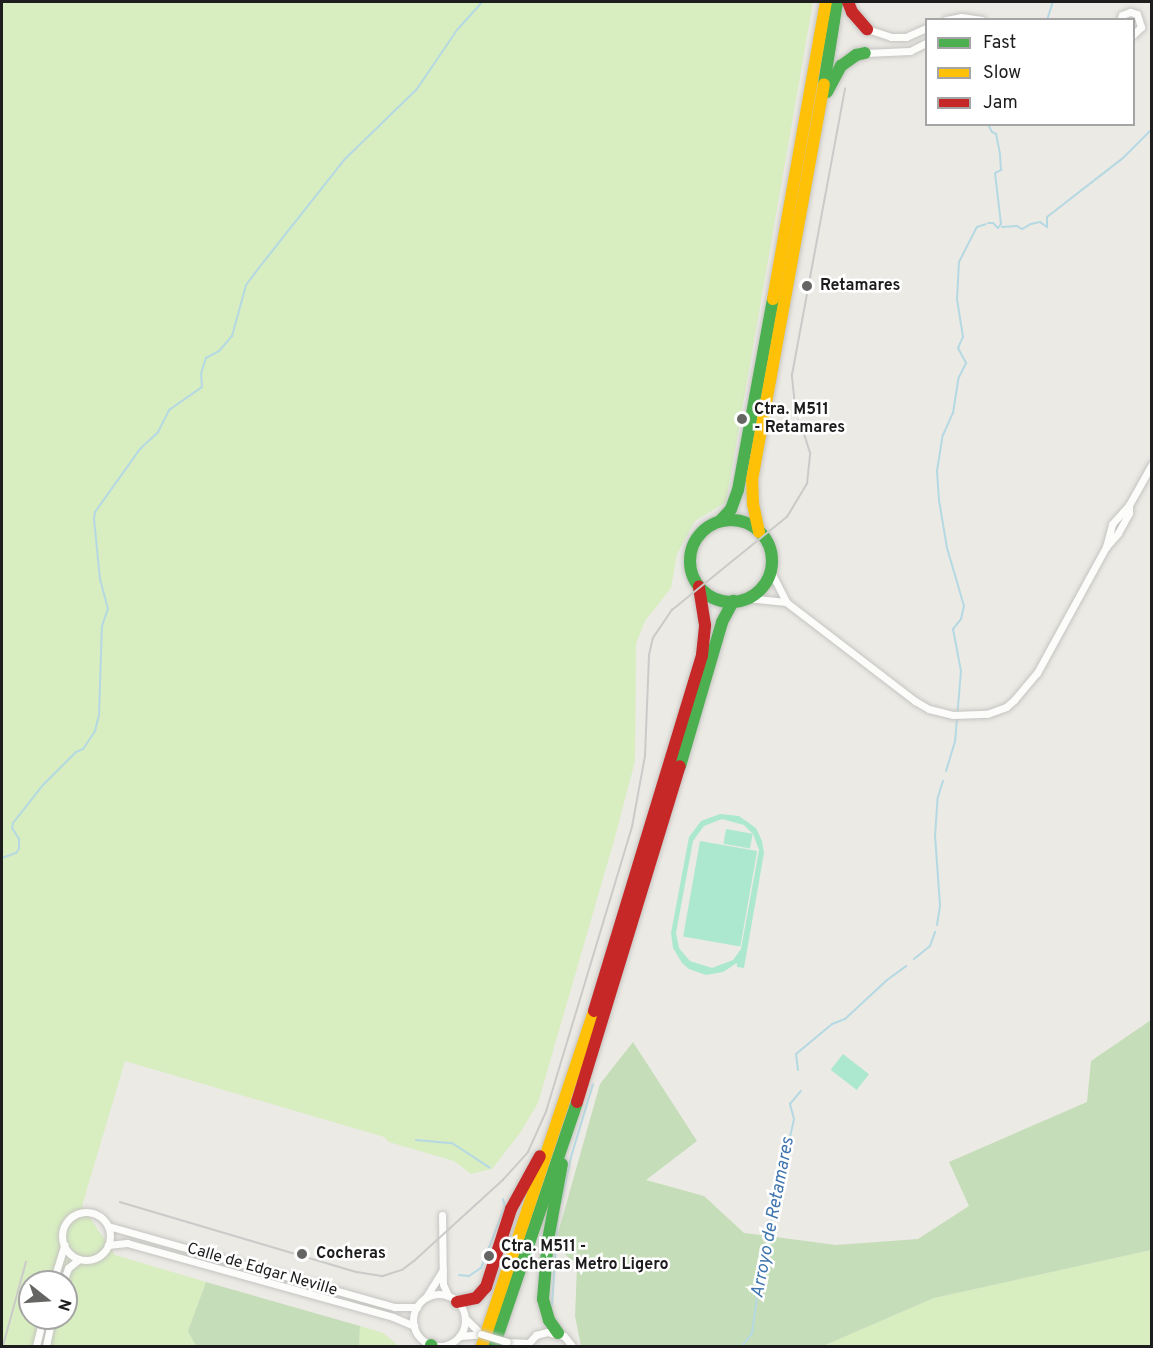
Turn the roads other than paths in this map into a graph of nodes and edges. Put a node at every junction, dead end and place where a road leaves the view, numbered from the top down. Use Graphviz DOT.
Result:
graph roads {
  1 [pos="826,2"];
  2 [pos="837,2"];
  3 [pos="848,2"];
  4 [pos="1121,18"];
  5 [pos="867,29"];
  6 [pos="925,29"];
  7 [pos="1135,33"];
  8 [pos="925,44"];
  9 [pos="865,53"];
  10 [pos="820,110"];
  11 [pos="1152,464"];
  12 [pos="720,521"];
  13 [pos="759,532"];
  14 [pos="770,570"];
  15 [pos="699,586"];
  16 [pos="747,598"];
  17 [pos="733,602"];
  18 [pos="786,602"];
  19 [pos="586,1076"];
  20 [pos="557,1120"];
  21 [pos="442,1215"];
  22 [pos="108,1226"];
  23 [pos="64,1245"];
  24 [pos="108,1245"];
  25 [pos="79,1259"];
  26 [pos="57,1270"];
  27 [pos="67,1270"];
  28 [pos="443,1270"];
  29 [pos="426,1297"];
  30 [pos="453,1299"];
  31 [pos="417,1307"];
  32 [pos="465,1318"];
  33 [pos="414,1326"];
  34 [pos="40,1330"];
  35 [pos="50,1330"];
  36 [pos="558,1333"];
  37 [pos="460,1336"];
  38 [pos="482,1340"];
  39 [pos="509,1344"];
  40 [pos="527,1345"];
  41 [pos="432,1346"];
  42 [pos="36,1347"];
  43 [pos="46,1347"];
  44 [pos="494,1347"];
  45 [pos="572,1347"];
  1 -- 12 [label="highway"];
  2 -- 10 [label="highway"];
  3 -- 5 [label="highway"];
  4 -- 7 [label="street"];
  5 -- 6 [label="street"];
  8 -- 9 [label="street"];
  9 -- 10 [label="highway"];
  10 -- 13 [label="highway"];
  11 -- 18 [label="street"];
  12 -- 13 [label="highway"];
  12 -- 15 [label="highway"];
  13 -- 14 [label="highway"];
  14 -- 16 [label="highway"];
  14 -- 18 [label="street"];
  15 -- 17 [label="highway"];
  15 -- 20 [label="highway"];
  16 -- 17 [label="highway"];
  16 -- 18 [label="street"];
  17 -- 19 [label="highway"];
  19 -- 36 [label="highway"];
  19 -- 44 [label="highway"];
  20 -- 30 [label="highway"];
  20 -- 38 [label="highway"];
  21 -- 28 [label="street"];
  22 -- 23 [label="street"];
  22 -- 24 [label="street"];
  22 -- 31 [label="street, Calle de Edgar Neville"];
  23 -- 25 [label="street"];
  23 -- 26 [label="street"];
  24 -- 25 [label="street"];
  24 -- 33 [label="street, Calle de Edgar Neville"];
  25 -- 27 [label="street"];
  28 -- 29 [label="street"];
  28 -- 30 [label="street"];
  29 -- 30 [label="street"];
  29 -- 31 [label="street"];
  30 -- 32 [label="street"];
  31 -- 33 [label="street"];
  32 -- 37 [label="street"];
  32 -- 38 [label="street"];
  33 -- 41 [label="street"];
  34 -- 42 [label="street"];
  35 -- 43 [label="street"];
  36 -- 40 [label="street"];
  36 -- 45 [label="street"];
  37 -- 38 [label="street"];
  37 -- 41 [label="street"];
  38 -- 39 [label="street, bridge"];
  39 -- 40 [label="street"];
}
